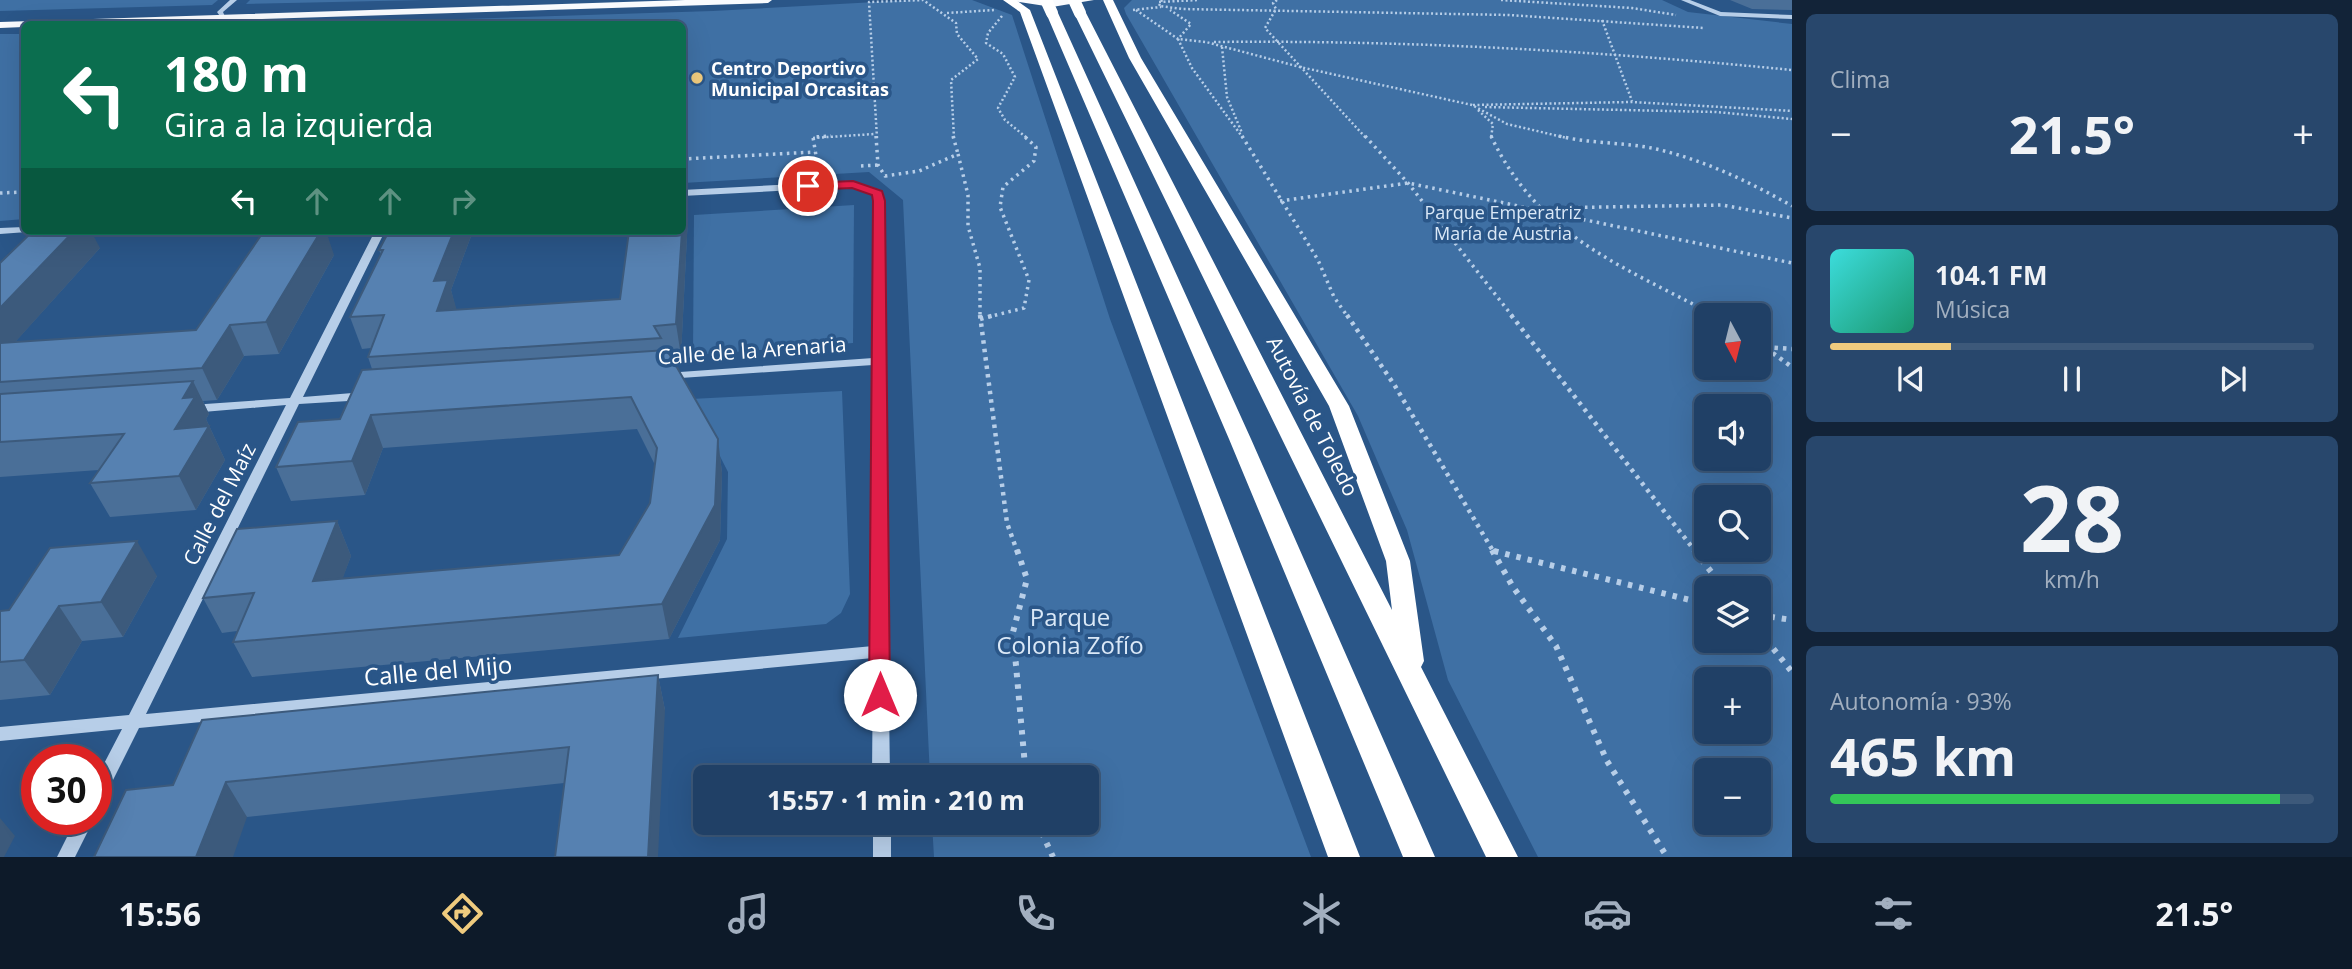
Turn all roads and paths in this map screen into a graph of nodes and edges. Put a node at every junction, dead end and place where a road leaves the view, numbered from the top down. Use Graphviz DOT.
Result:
graph roads {
  1 [pos="234,0"];
  2 [pos="611,0"];
  3 [pos="768,0"];
  4 [pos="1108,0"];
  5 [pos="1199,0"];
  6 [pos="1277,0"];
  7 [pos="1501,0"];
  8 [pos="1684,0"];
  9 [pos="1160,3"];
  10 [pos="1082,4"];
  11 [pos="1008,5"];
  12 [pos="1049,7"];
  13 [pos="1276,9"];
  14 [pos="1136,10"];
  15 [pos="222,15"];
  16 [pos="1684,16"];
  17 [pos="1792,17"];
  18 [pos="0,19"];
  19 [pos="1602,20"];
  20 [pos="89,21"];
  21 [pos="21,24"];
  22 [pos="0,25"];
  23 [pos="1710,29"];
  24 [pos="1178,39"];
  25 [pos="1276,41"];
  26 [pos="1206,42"];
  27 [pos="1222,46"];
  28 [pos="1616,53"];
  29 [pos="1300,67"];
  30 [pos="1792,70"];
  31 [pos="1632,102"];
  32 [pos="1472,104"];
  33 [pos="1792,111"];
  34 [pos="1792,119"];
  35 [pos="874,134"];
  36 [pos="1245,140"];
  37 [pos="815,152"];
  38 [pos="958,155"];
  39 [pos="686,159"];
  40 [pos="878,165"];
  41 [pos="854,167"];
  42 [pos="830,168"];
  43 [pos="1408,183"];
  44 [pos="21,192"];
  45 [pos="0,193"];
  46 [pos="686,193"];
  47 [pos="1280,201"];
  48 [pos="1792,206"];
  49 [pos="1539,208"];
  50 [pos="1792,218"];
  51 [pos="0,231"];
  52 [pos="21,235"];
  53 [pos="378,235"];
  54 [pos="1792,263"];
  55 [pos="1694,304"];
  56 [pos="980,319"];
  57 [pos="1771,347"];
  58 [pos="1792,349"];
  59 [pos="1771,351"];
  60 [pos="878,361"];
  61 [pos="1792,367"];
  62 [pos="658,376"];
  63 [pos="380,395"];
  64 [pos="296,401"];
  65 [pos="175,410"];
  66 [pos="1494,551"];
  67 [pos="1715,576"];
  68 [pos="1694,601"];
  69 [pos="1771,617"];
  70 [pos="1792,620"];
  71 [pos="1771,646"];
  72 [pos="880,651"];
  73 [pos="1792,672"];
  74 [pos="1413,677"];
  75 [pos="135,721"];
  76 [pos="0,734"];
  77 [pos="881,765"];
  78 [pos="1025,765"];
  79 [pos="112,766"];
  80 [pos="77,835"];
  81 [pos="882,835"];
  82 [pos="1043,835"];
  83 [pos="66,857"];
  84 [pos="882,857"];
  85 [pos="1053,857"];
  86 [pos="1344,857"];
  87 [pos="1419,857"];
  88 [pos="1502,857"];
  89 [pos="1667,857"];
  1 -- 15 [label="street"];
  2 -- 15 [label="main road"];
  3 -- 15 [label="main road"];
  4 -- 74 [label="highway"];
  5 -- 9 [label="path"];
  6 -- 13 [label="path"];
  7 -- 16 [label="path"];
  8 -- 17 [label="street"];
  9 -- 13 [label="path"];
  9 -- 24 [label="path"];
  10 -- 11 [label="main road"];
  10 -- 74 [label="highway, Autovía de Toledo"];
  11 -- 56 [label="path"];
  11 -- 86 [label="highway"];
  12 -- 87 [label="highway"];
  13 -- 19 [label="path"];
  13 -- 25 [label="path"];
  14 -- 24 [label="path"];
  15 -- 18 [label="main road"];
  15 -- 20 [label="main road"];
  19 -- 23 [label="path"];
  19 -- 28 [label="path"];
  21 -- 22 [label="main road"];
  24 -- 26 [label="path"];
  24 -- 36 [label="path"];
  25 -- 26 [label="path"];
  25 -- 28 [label="path"];
  25 -- 29 [label="path"];
  26 -- 27 [label="path"];
  27 -- 29 [label="path"];
  27 -- 36 [label="path"];
  28 -- 30 [label="path"];
  28 -- 31 [label="path"];
  29 -- 32 [label="path"];
  29 -- 43 [label="path"];
  31 -- 32 [label="path"];
  31 -- 33 [label="path"];
  32 -- 34 [label="path"];
  32 -- 48 [label="path"];
  32 -- 49 [label="path"];
  35 -- 37 [label="path"];
  35 -- 38 [label="path"];
  35 -- 40 [label="path"];
  36 -- 47 [label="path"];
  37 -- 39 [label="path"];
  37 -- 42 [label="path"];
  38 -- 40 [label="path"];
  38 -- 56 [label="path"];
  40 -- 41 [label="path"];
  43 -- 47 [label="path"];
  43 -- 49 [label="path"];
  43 -- 67 [label="path"];
  44 -- 45 [label="path"];
  46 -- 60 [label="street"];
  47 -- 66 [label="path"];
  49 -- 50 [label="path"];
  49 -- 54 [label="path"];
  49 -- 55 [label="path"];
  51 -- 52 [label="street"];
  53 -- 64 [label="street, Calle del Maíz"];
  56 -- 78 [label="path"];
  57 -- 58 [label="path"];
  59 -- 61 [label="path"];
  60 -- 62 [label="street, Calle de la Arenaria"];
  60 -- 72 [label="street"];
  63 -- 64 [label="street"];
  64 -- 65 [label="street"];
  64 -- 75 [label="street, Calle del Maíz"];
  66 -- 68 [label="path"];
  66 -- 89 [label="path"];
  69 -- 70 [label="path"];
  71 -- 73 [label="path"];
  72 -- 75 [label="street, Calle del Mijo"];
  72 -- 77 [label="street"];
  74 -- 88 [label="highway, Autovía de Toledo"];
  75 -- 76 [label="street, Calle del Mijo"];
  75 -- 79 [label="street, Calle del Maíz"];
  80 -- 83 [label="street"];
  81 -- 84 [label="street"];
  82 -- 85 [label="path"];
}
